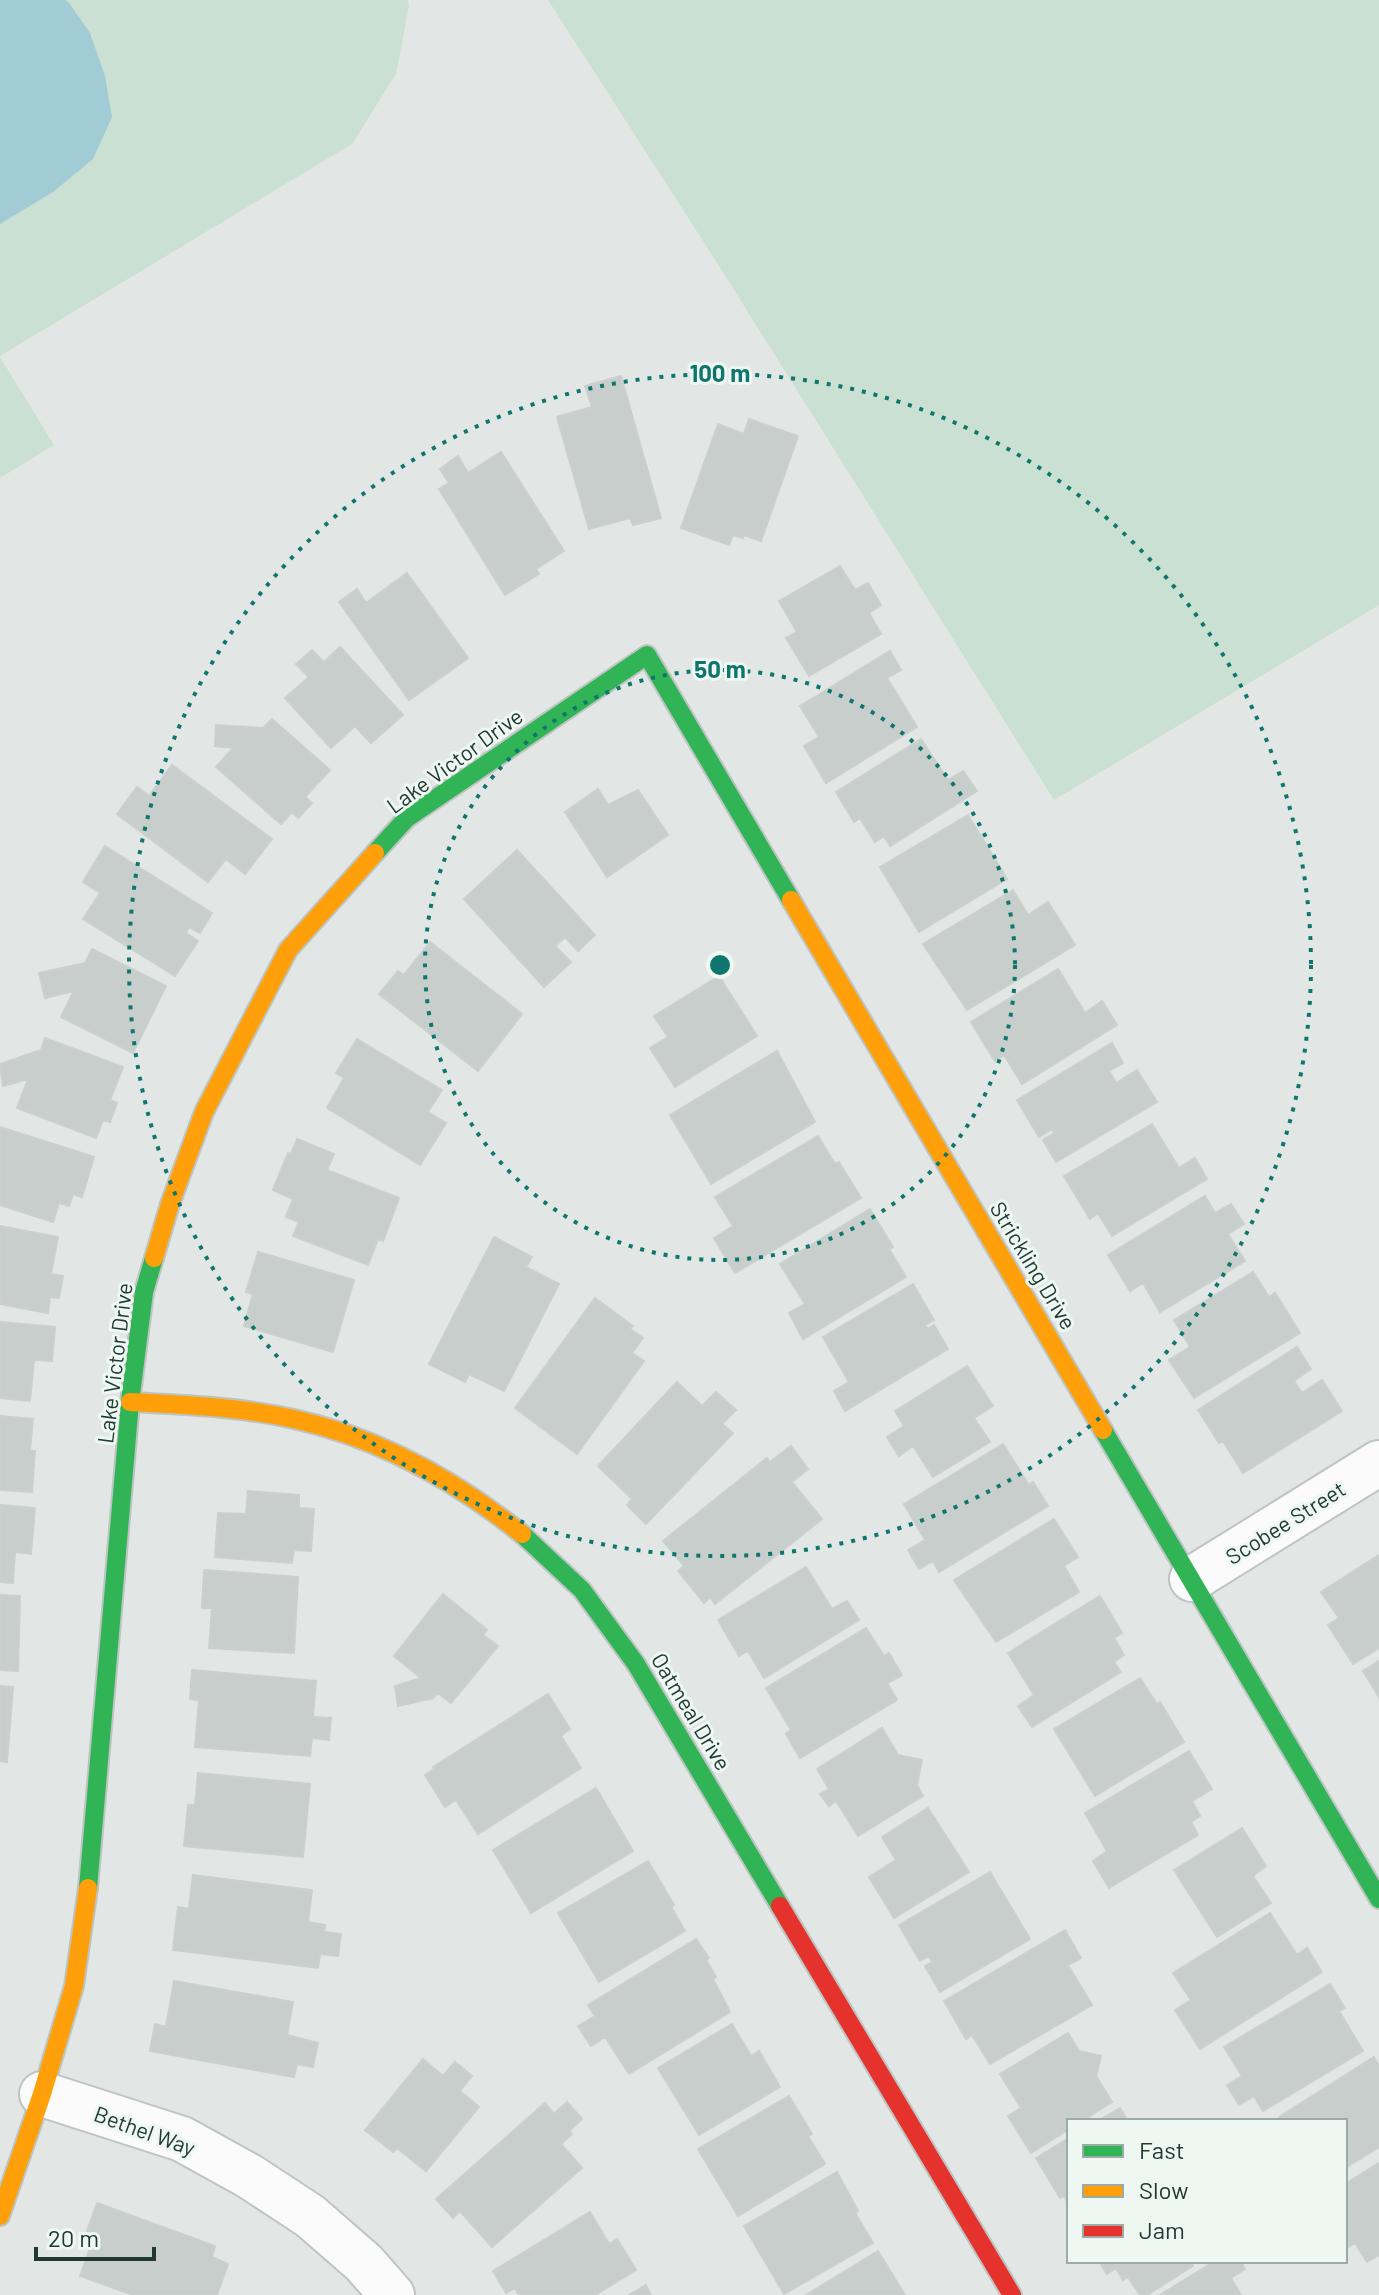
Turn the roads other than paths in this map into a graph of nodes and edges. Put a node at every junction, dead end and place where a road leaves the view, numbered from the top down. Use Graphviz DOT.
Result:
graph roads {
  1 [pos="647,655"];
  2 [pos="130,1402"];
  3 [pos="1379,1463"];
  4 [pos="1192,1579"];
  5 [pos="1379,1899"];
  6 [pos="42,2094"];
  7 [pos="0,2216"];
  8 [pos="392,2295"];
  9 [pos="1012,2295"];
  1 -- 2 [label="street, Lake Victor Drive"];
  1 -- 4 [label="street, Strickling Drive"];
  2 -- 6 [label="street, Lake Victor Drive"];
  2 -- 9 [label="street, Oatmeal Drive"];
  3 -- 4 [label="street, Scobee Street"];
  4 -- 5 [label="street, Strickling Drive"];
  6 -- 7 [label="street, Lake Victor Drive"];
  6 -- 8 [label="street, Bethel Way"];
}
